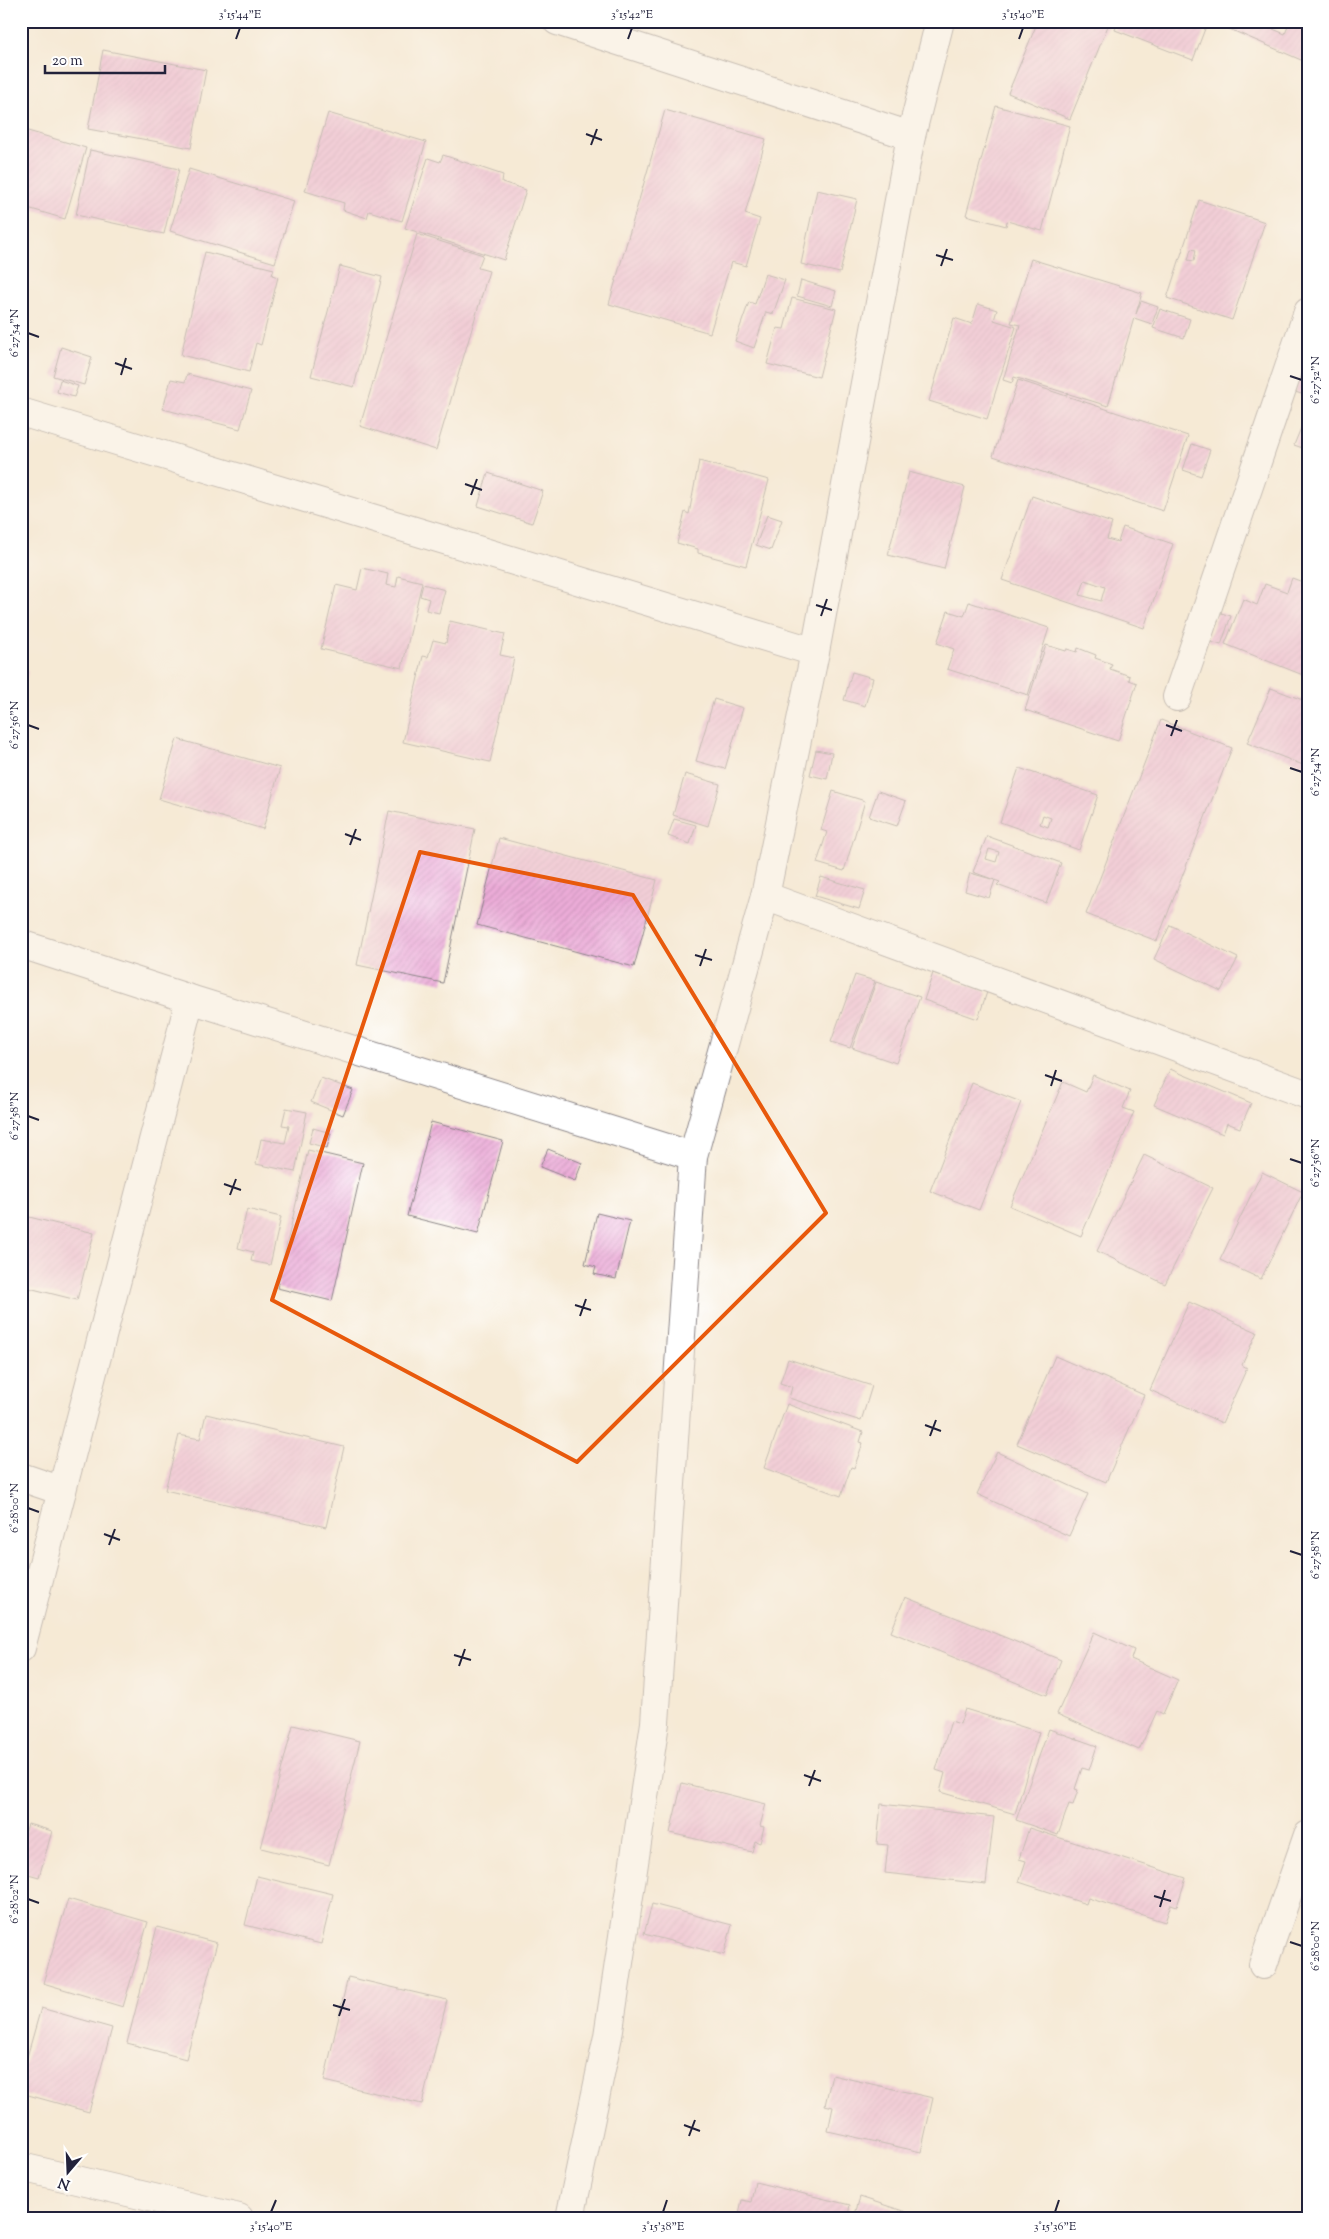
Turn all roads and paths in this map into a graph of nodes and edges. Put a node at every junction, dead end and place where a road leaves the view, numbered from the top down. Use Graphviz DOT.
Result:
graph roads {
  1 [pos="557,21"];
  2 [pos="940,21"];
  3 [pos="911,136"];
  4 [pos="1308,312"];
  5 [pos="21,412"];
  6 [pos="815,652"];
  7 [pos="1177,697"];
  8 [pos="764,896"];
  9 [pos="21,944"];
  10 [pos="190,999"];
  11 [pos="1308,1095"];
  12 [pos="693,1156"];
  13 [pos="21,1477"];
  14 [pos="62,1491"];
  15 [pos="21,1648"];
  16 [pos="1308,1835"];
  17 [pos="1263,1965"];
  18 [pos="21,2167"];
  19 [pos="239,2218"];
  20 [pos="570,2218"];
  1 -- 3 [label="street"];
  2 -- 3 [label="street"];
  3 -- 6 [label="street"];
  4 -- 7 [label="street"];
  5 -- 6 [label="street"];
  6 -- 8 [label="street"];
  8 -- 11 [label="street"];
  8 -- 12 [label="street"];
  9 -- 10 [label="street"];
  10 -- 12 [label="street"];
  10 -- 14 [label="street"];
  12 -- 20 [label="street"];
  13 -- 14 [label="street"];
  14 -- 15 [label="street"];
  16 -- 17 [label="street"];
  18 -- 19 [label="street"];
}
